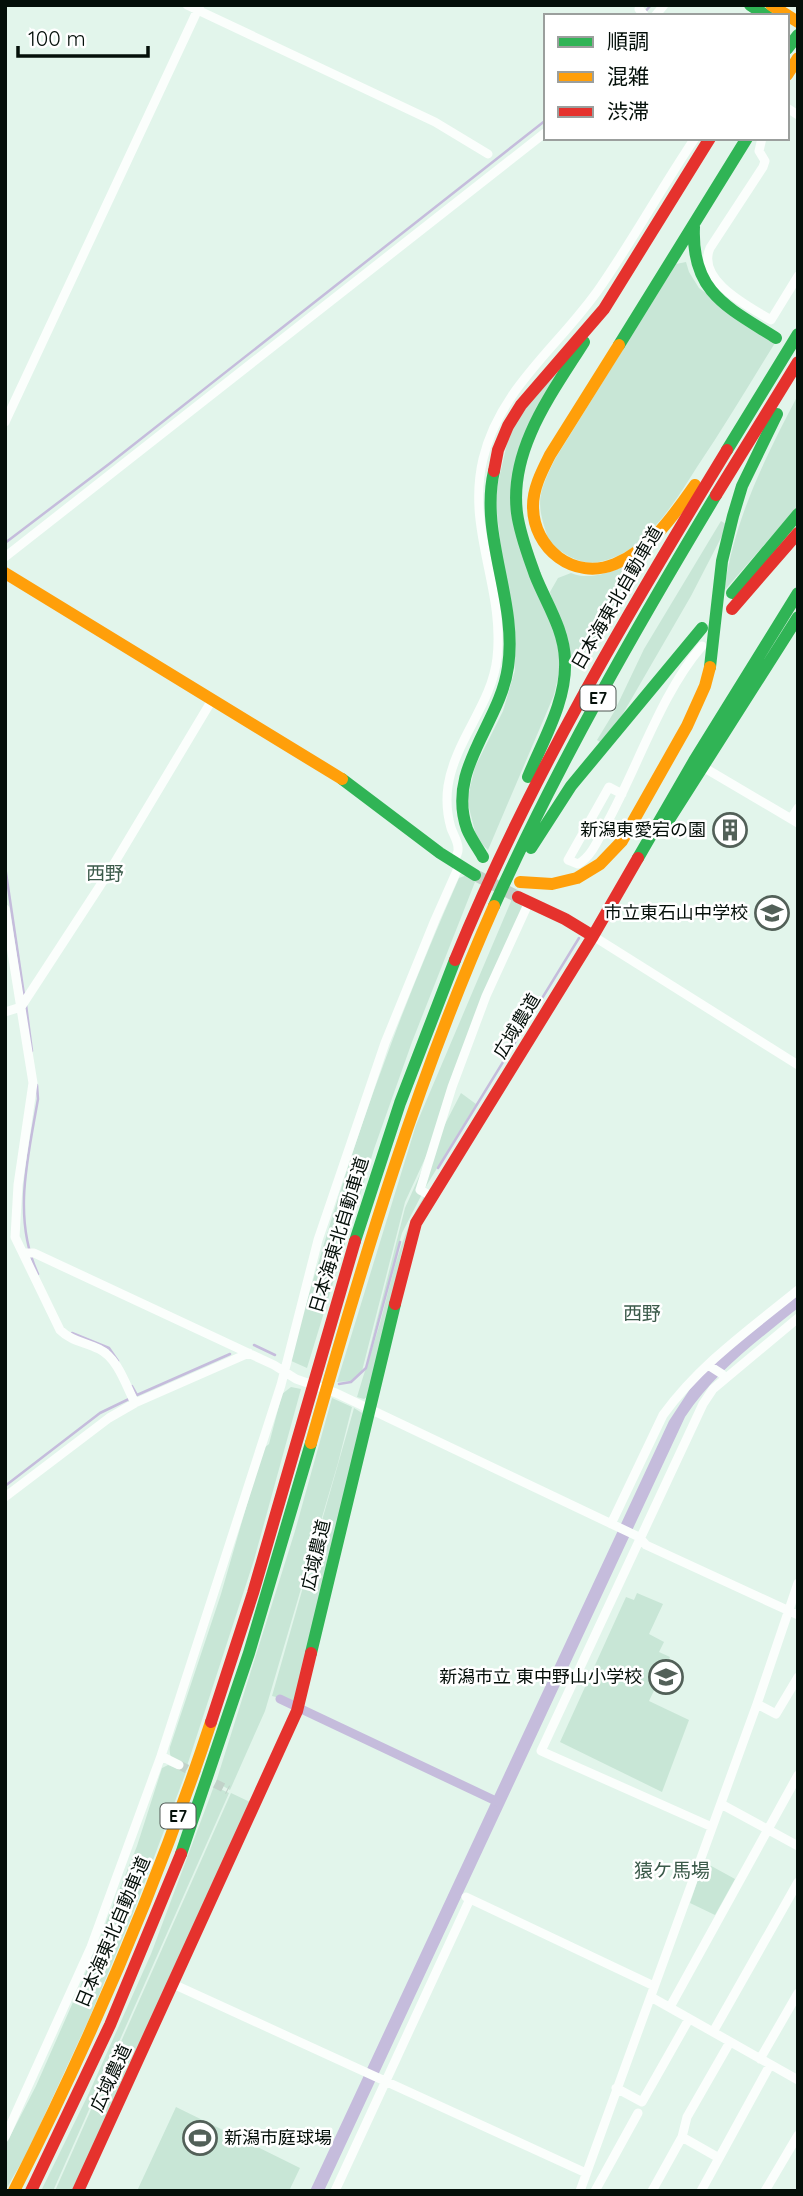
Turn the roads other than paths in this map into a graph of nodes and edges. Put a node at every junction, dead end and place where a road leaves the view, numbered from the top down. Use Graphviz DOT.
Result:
graph roads {
  1 [pos="187,5"];
  2 [pos="198,8"];
  3 [pos="544,134"];
  4 [pos="694,140"];
  5 [pos="709,140"];
  6 [pos="746,140"];
  7 [pos="762,140"];
  8 [pos="488,154"];
  9 [pos="694,225"];
  10 [pos="798,276"];
  11 [pos="604,309"];
  12 [pos="798,326"];
  13 [pos="798,334"];
  14 [pos="776,338"];
  15 [pos="798,362"];
  16 [pos="798,375"];
  17 [pos="5,422"];
  18 [pos="798,513"];
  19 [pos="798,533"];
  20 [pos="5,557"];
  21 [pos="5,573"];
  22 [pos="732,593"];
  23 [pos="798,593"];
  24 [pos="732,609"];
  25 [pos="798,617"];
  26 [pos="702,628"];
  27 [pos="702,646"];
  28 [pos="212,700"];
  29 [pos="699,764"];
  30 [pos="622,794"];
  31 [pos="798,808"];
  32 [pos="794,821"];
  33 [pos="483,857"];
  34 [pos="456,864"];
  35 [pos="475,876"];
  36 [pos="520,882"];
  37 [pos="523,899"];
  38 [pos="5,909"];
  39 [pos="593,936"];
  40 [pos="464,939"];
  41 [pos="21,1007"];
  42 [pos="5,1012"];
  43 [pos="433,1052"];
  44 [pos="798,1065"];
  45 [pos="433,1197"];
  46 [pos="23,1253"];
  47 [pos="795,1295"];
  48 [pos="798,1318"];
  49 [pos="249,1353"];
  50 [pos="708,1365"];
  51 [pos="283,1372"];
  52 [pos="722,1374"];
  53 [pos="135,1403"];
  54 [pos="370,1410"];
  55 [pos="5,1497"];
  56 [pos="612,1525"];
  57 [pos="637,1536"];
  58 [pos="798,1583"];
  59 [pos="788,1609"];
  60 [pos="798,1615"];
  61 [pos="798,1677"];
  62 [pos="757,1704"];
  63 [pos="162,1756"];
  64 [pos="179,1765"];
  65 [pos="798,1775"];
  66 [pos="721,1804"];
  67 [pos="712,1827"];
  68 [pos="768,1830"];
  69 [pos="798,1846"];
  70 [pos="798,1882"];
  71 [pos="173,1984"];
  72 [pos="654,1986"];
  73 [pos="798,1993"];
  74 [pos="651,1997"];
  75 [pos="670,2007"];
  76 [pos="690,2019"];
  77 [pos="713,2032"];
  78 [pos="730,2042"];
  79 [pos="760,2059"];
  80 [pos="770,2065"];
  81 [pos="384,2080"];
  82 [pos="798,2080"];
  83 [pos="616,2088"];
  84 [pos="638,2113"];
  85 [pos="798,2135"];
  86 [pos="5,2137"];
  87 [pos="682,2137"];
  88 [pos="719,2158"];
  89 [pos="586,2173"];
  90 [pos="766,2188"];
  91 [pos="581,2190"];
  92 [pos="14,2191"];
  93 [pos="31,2191"];
  94 [pos="78,2191"];
  95 [pos="335,2191"];
  96 [pos="595,2191"];
  97 [pos="652,2191"];
  98 [pos="701,2191"];
  99 [pos="779,2191"];
  1 -- 2 [label="street"];
  2 -- 8 [label="street"];
  2 -- 17 [label="street"];
  3 -- 20 [label="street"];
  4 -- 34 [label="street"];
  5 -- 11 [label="main road"];
  6 -- 9 [label="main road"];
  7 -- 10 [label="street"];
  9 -- 12 [label="main road"];
  9 -- 14 [label="main road"];
  11 -- 33 [label="main road"];
  11 -- 40 [label="main road"];
  13 -- 40 [label="main road, 日本海東北自動車道 / E7"];
  15 -- 43 [label="main road, 日本海東北自動車道 / E7"];
  16 -- 36 [label="main road"];
  18 -- 22 [label="main road"];
  19 -- 24 [label="main road"];
  21 -- 28 [label="main road"];
  23 -- 29 [label="main road, 広域農道"];
  25 -- 29 [label="main road, 広域農道"];
  26 -- 43 [label="main road"];
  27 -- 30 [label="street"];
  28 -- 34 [label="main road"];
  28 -- 41 [label="street"];
  29 -- 32 [label="street"];
  29 -- 39 [label="main road, 広域農道"];
  30 -- 30 [label="street"];
  31 -- 32 [label="street"];
  34 -- 35 [label="main road"];
  34 -- 51 [label="street"];
  37 -- 39 [label="main road"];
  37 -- 45 [label="street"];
  38 -- 41 [label="street"];
  39 -- 44 [label="street"];
  39 -- 45 [label="main road, 広域農道"];
  40 -- 92 [label="main road, 日本海東北自動車道 / E7"];
  41 -- 42 [label="street"];
  41 -- 46 [label="street"];
  43 -- 93 [label="main road, 日本海東北自動車道 / E7"];
  45 -- 54 [label="main road, 広域農道"];
  46 -- 49 [label="street"];
  46 -- 53 [label="street"];
  47 -- 56 [label="street"];
  48 -- 57 [label="street"];
  49 -- 51 [label="street"];
  49 -- 53 [label="street"];
  50 -- 52 [label="street"];
  51 -- 54 [label="street"];
  51 -- 63 [label="street"];
  53 -- 55 [label="street"];
  54 -- 56 [label="street"];
  54 -- 71 [label="main road, 広域農道"];
  56 -- 57 [label="street"];
  57 -- 59 [label="street"];
  57 -- 67 [label="street"];
  58 -- 59 [label="street"];
  59 -- 60 [label="street"];
  59 -- 62 [label="street"];
  61 -- 62 [label="street"];
  62 -- 66 [label="street"];
  63 -- 64 [label="street"];
  63 -- 86 [label="street"];
  65 -- 68 [label="street"];
  66 -- 67 [label="street"];
  66 -- 68 [label="street"];
  67 -- 72 [label="street"];
  68 -- 69 [label="street"];
  68 -- 75 [label="street"];
  70 -- 77 [label="street"];
  71 -- 81 [label="street"];
  71 -- 94 [label="main road, 広域農道"];
  72 -- 74 [label="street"];
  72 -- 81 [label="street"];
  73 -- 79 [label="street"];
  74 -- 75 [label="street"];
  74 -- 83 [label="street"];
  75 -- 76 [label="street"];
  76 -- 77 [label="street"];
  76 -- 83 [label="street"];
  77 -- 78 [label="street"];
  78 -- 79 [label="street"];
  78 -- 87 [label="street"];
  79 -- 80 [label="street"];
  80 -- 82 [label="street"];
  80 -- 88 [label="street"];
  81 -- 89 [label="street"];
  81 -- 95 [label="street"];
  83 -- 89 [label="street"];
  84 -- 96 [label="street"];
  85 -- 90 [label="street"];
  87 -- 88 [label="street"];
  87 -- 97 [label="street"];
  88 -- 98 [label="street"];
  89 -- 91 [label="street"];
  90 -- 99 [label="street"];
}
